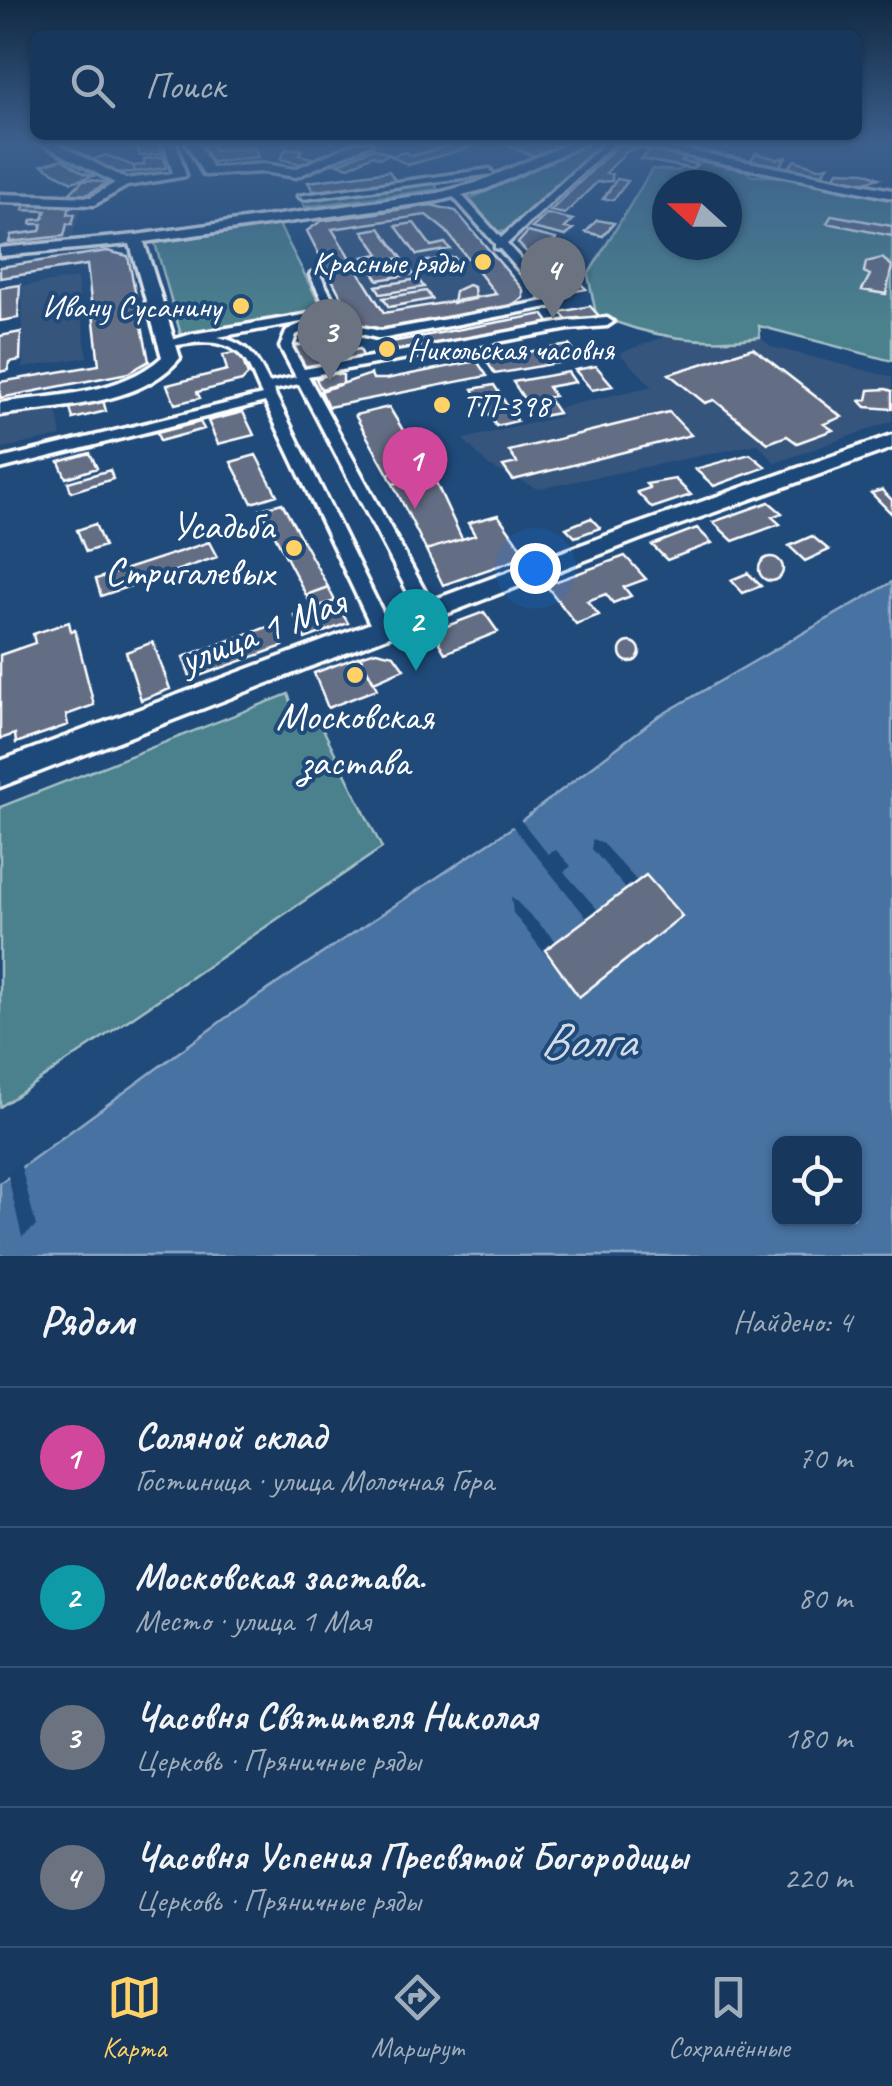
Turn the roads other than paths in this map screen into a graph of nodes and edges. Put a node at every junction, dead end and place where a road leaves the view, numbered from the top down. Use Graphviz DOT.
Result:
graph roads {
  1 [pos="405,202"];
  2 [pos="462,202"];
  3 [pos="547,202"];
  4 [pos="136,239"];
  5 [pos="499,246"];
  6 [pos="0,252"];
  7 [pos="315,276"];
  8 [pos="333,313"];
  9 [pos="607,322"];
  10 [pos="192,338"];
  11 [pos="168,343"];
  12 [pos="302,377"];
  13 [pos="268,393"];
  14 [pos="0,410"];
  15 [pos="892,442"];
  16 [pos="0,464"];
  17 [pos="426,610"];
  18 [pos="381,628"];
  19 [pos="0,774"];
  1 -- 4 [label="street"];
  2 -- 5 [label="street"];
  3 -- 5 [label="street"];
  4 -- 6 [label="street"];
  4 -- 11 [label="street"];
  5 -- 8 [label="street"];
  7 -- 8 [label="street"];
  8 -- 10 [label="street"];
  8 -- 12 [label="street"];
  9 -- 12 [label="street"];
  10 -- 11 [label="street"];
  10 -- 13 [label="street"];
  11 -- 14 [label="street"];
  12 -- 13 [label="street"];
  12 -- 17 [label="street"];
  13 -- 16 [label="street"];
  13 -- 18 [label="street"];
  15 -- 17 [label="street, улица 1 Мая"];
  17 -- 18 [label="street, улица 1 Мая"];
  18 -- 19 [label="street, улица 1 Мая"];
}
